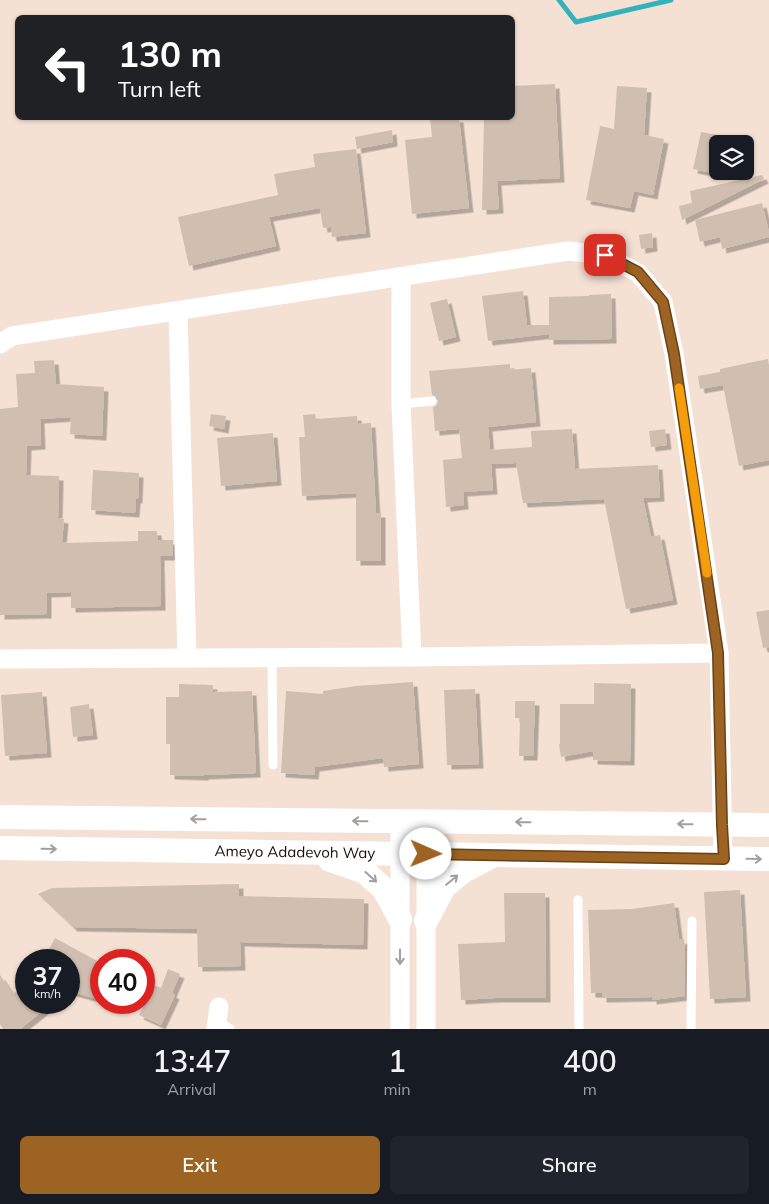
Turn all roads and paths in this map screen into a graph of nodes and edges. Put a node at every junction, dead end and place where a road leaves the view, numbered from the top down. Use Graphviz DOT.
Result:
graph roads {
  1 [pos="401,276"];
  2 [pos="178,311"];
  3 [pos="0,344"];
  4 [pos="432,402"];
  5 [pos="401,404"];
  6 [pos="718,653"];
  7 [pos="412,657"];
  8 [pos="187,658"];
  9 [pos="272,658"];
  10 [pos="0,659"];
  11 [pos="273,765"];
  12 [pos="0,817"];
  13 [pos="400,821"];
  14 [pos="426,821"];
  15 [pos="722,825"];
  16 [pos="769,825"];
  17 [pos="0,848"];
  18 [pos="310,853"];
  19 [pos="400,854"];
  20 [pos="426,854"];
  21 [pos="495,855"];
  22 [pos="724,859"];
  23 [pos="769,859"];
  24 [pos="578,900"];
  25 [pos="400,919"];
  26 [pos="426,921"];
  27 [pos="692,921"];
  28 [pos="400,1029"];
  29 [pos="426,1029"];
  30 [pos="579,1029"];
  31 [pos="691,1029"];
  1 -- 2 [label="street"];
  1 -- 5 [label="street"];
  1 -- 6 [label="street"];
  2 -- 3 [label="street"];
  2 -- 8 [label="street"];
  4 -- 5 [label="lane"];
  5 -- 7 [label="street"];
  6 -- 7 [label="street"];
  6 -- 15 [label="street"];
  7 -- 9 [label="street"];
  8 -- 9 [label="street"];
  8 -- 10 [label="street"];
  9 -- 11 [label="lane"];
  13 -- 12 [label="street, one-way"];
  13 -- 14 [label="street"];
  13 -- 19 [label="street"];
  15 -- 14 [label="street, one-way"];
  14 -- 20 [label="street"];
  15 -- 16 [label="street"];
  15 -- 22 [label="street"];
  17 -- 18 [label="street, Ameyo Adadevoh Way, one-way"];
  18 -- 19 [label="street, Ameyo Adadevoh Way"];
  18 -- 25 [label="street, one-way"];
  19 -- 20 [label="street, Ameyo Adadevoh Way"];
  19 -- 25 [label="street"];
  20 -- 21 [label="street, Ameyo Adadevoh Way"];
  20 -- 26 [label="street"];
  21 -- 22 [label="street, Ameyo Adadevoh Way"];
  26 -- 21 [label="street, one-way"];
  22 -- 23 [label="street, Ameyo Adadevoh Way, one-way"];
  24 -- 30 [label="lane"];
  25 -- 28 [label="street, one-way"];
  26 -- 29 [label="street"];
  27 -- 31 [label="lane"];
}
